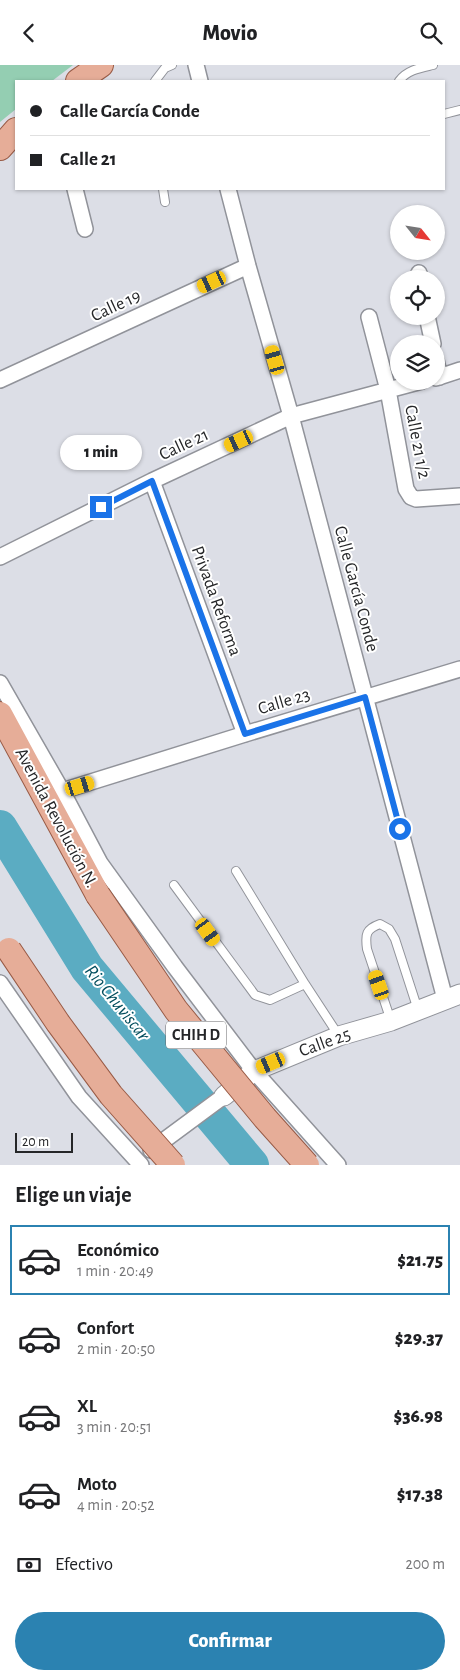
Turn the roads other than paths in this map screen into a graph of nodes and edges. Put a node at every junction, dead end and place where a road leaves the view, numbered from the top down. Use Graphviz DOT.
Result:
graph roads {
  1 [pos="101,65"];
  2 [pos="172,65"];
  3 [pos="196,65"];
  4 [pos="433,65"];
  5 [pos="79,80"];
  6 [pos="156,80"];
  7 [pos="200,80"];
  8 [pos="400,80"];
  9 [pos="460,110"];
  10 [pos="445,114"];
  11 [pos="15,131"];
  12 [pos="0,148"];
  13 [pos="75,190"];
  14 [pos="163,190"];
  15 [pos="228,190"];
  16 [pos="165,202"];
  17 [pos="85,229"];
  18 [pos="248,266"];
  19 [pos="369,317"];
  20 [pos="460,371"];
  21 [pos="445,375"];
  22 [pos="0,380"];
  23 [pos="388,390"];
  24 [pos="291,416"];
  25 [pos="152,481"];
  26 [pos="460,496"];
  27 [pos="0,557"];
  28 [pos="460,669"];
  29 [pos="0,683"];
  30 [pos="365,697"];
  31 [pos="0,714"];
  32 [pos="245,734"];
  33 [pos="62,791"];
  34 [pos="236,871"];
  35 [pos="174,885"];
  36 [pos="0,936"];
  37 [pos="0,983"];
  38 [pos="305,984"];
  39 [pos="452,997"];
  40 [pos="418,1010"];
  41 [pos="391,1021"];
  42 [pos="339,1036"];
  43 [pos="254,1071"];
  44 [pos="224,1096"];
  45 [pos="136,1163"];
  46 [pos="173,1165"];
  47 [pos="307,1165"];
  48 [pos="338,1165"];
  1 -- 5 [label="main road"];
  2 -- 6 [label="lane"];
  3 -- 7 [label="street"];
  4 -- 8 [label="lane"];
  9 -- 10 [label="lane"];
  11 -- 12 [label="main road"];
  13 -- 17 [label="street"];
  14 -- 16 [label="lane"];
  15 -- 18 [label="street, Calle García Conde"];
  18 -- 22 [label="street, Calle 19"];
  18 -- 24 [label="street, Calle García Conde"];
  19 -- 23 [label="street, Calle 21 1/2"];
  20 -- 21 [label="street"];
  23 -- 24 [label="street, Calle 21"];
  23 -- 26 [label="street, Calle 21 1/2"];
  24 -- 25 [label="street, Calle 21"];
  24 -- 30 [label="street, Calle García Conde"];
  25 -- 27 [label="street, Calle 21"];
  25 -- 32 [label="street, Privada Reforma"];
  28 -- 30 [label="street, Calle 23"];
  29 -- 33 [label="street"];
  30 -- 32 [label="street, Calle 23"];
  30 -- 39 [label="street, Calle García Conde"];
  31 -- 47 [label="main road, Avenida Revolución N. / CHIH D, bridge"];
  32 -- 33 [label="street, Calle 23"];
  33 -- 43 [label="street"];
  34 -- 38 [label="lane"];
  35 -- 38 [label="lane"];
  36 -- 46 [label="main road, bridge"];
  37 -- 45 [label="street"];
  38 -- 42 [label="lane"];
  39 -- 40 [label="street, Calle 25"];
  40 -- 41 [label="street, Calle 25"];
  40 -- 41 [label="lane"];
  41 -- 42 [label="street, Calle 25"];
  42 -- 43 [label="street, Calle 25"];
  43 -- 44 [label="street, Calle 25"];
  43 -- 48 [label="street"];
  44 -- 45 [label="street, Calle 25"];
}
